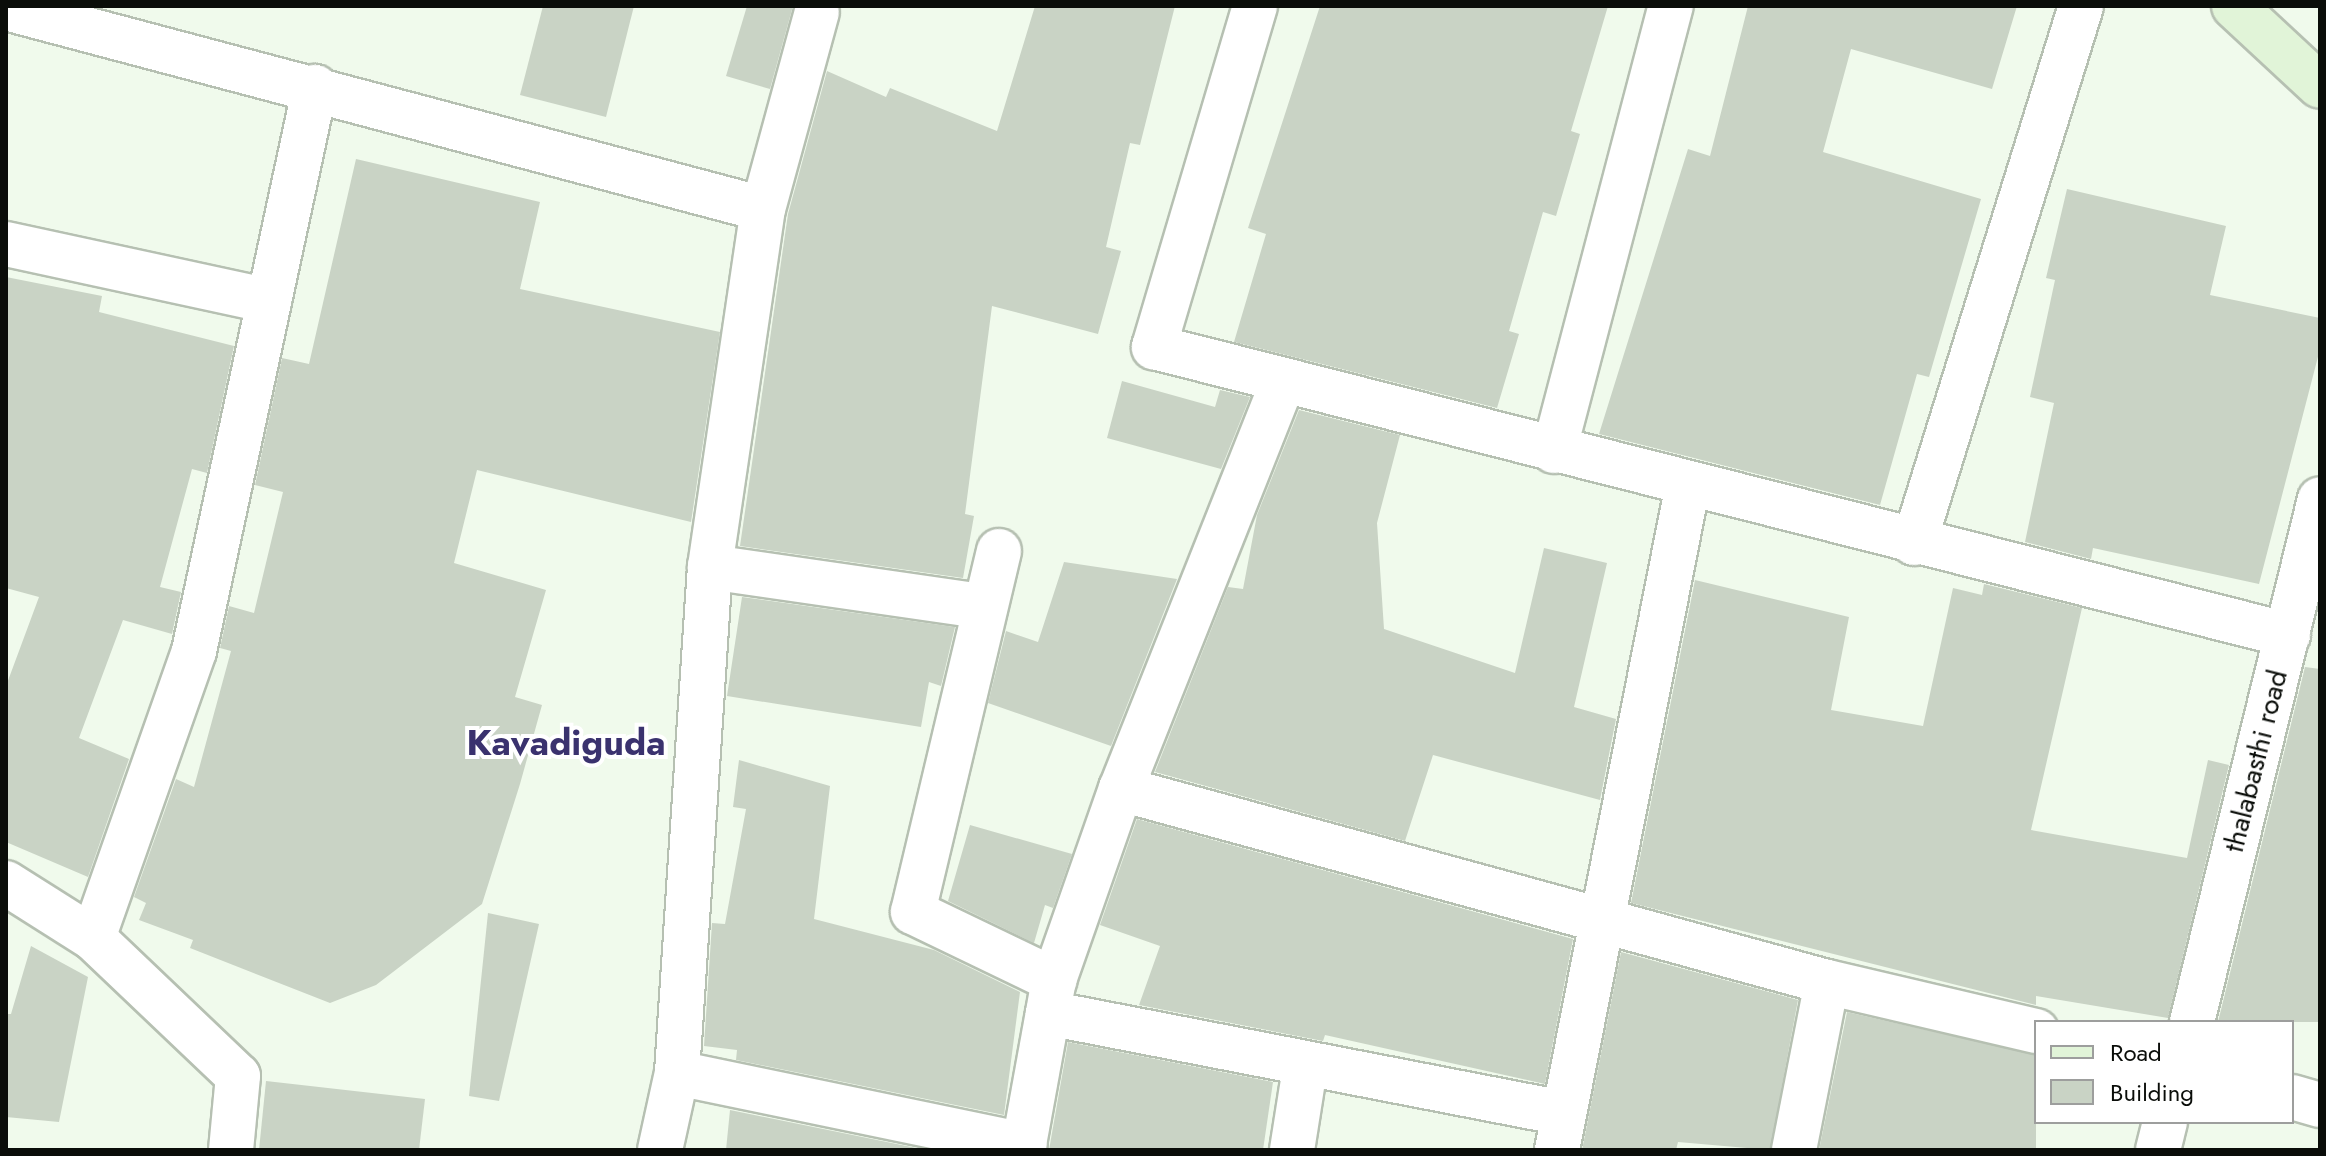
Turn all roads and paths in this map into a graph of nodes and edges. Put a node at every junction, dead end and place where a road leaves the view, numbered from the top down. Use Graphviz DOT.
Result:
graph roads {
  1 [pos="1255,6"];
  2 [pos="1671,6"];
  3 [pos="2081,6"];
  4 [pos="2234,6"];
  5 [pos="6,8"];
  6 [pos="817,12"];
  7 [pos="2320,86"];
  8 [pos="315,87"];
  9 [pos="763,209"];
  10 [pos="6,244"];
  11 [pos="269,301"];
  12 [pos="1283,381"];
  13 [pos="1554,451"];
  14 [pos="1688,484"];
  15 [pos="2320,499"];
  16 [pos="1914,543"];
  17 [pos="999,551"];
  18 [pos="710,567"];
  19 [pos="982,606"];
  20 [pos="2288,635"];
  21 [pos="1121,789"];
  22 [pos="6,883"];
  23 [pos="1603,922"];
  24 [pos="93,938"];
  25 [pos="1827,982"];
  26 [pos="1051,997"];
  27 [pos="2192,1020"];
  28 [pos="2034,1031"];
  29 [pos="1305,1068"];
  30 [pos="677,1073"];
  31 [pos="2294,1098"];
  32 [pos="2320,1105"];
  33 [pos="2164,1124"];
  34 [pos="1560,1132"];
  35 [pos="1024,1147"];
  36 [pos="231,1150"];
  37 [pos="660,1150"];
  38 [pos="1292,1150"];
  39 [pos="1794,1150"];
  40 [pos="2158,1150"];
  1 -- 12 [label="street"];
  2 -- 13 [label="street"];
  3 -- 16 [label="street"];
  4 -- 7 [label="street"];
  5 -- 8 [label="street"];
  6 -- 9 [label="street"];
  8 -- 9 [label="street"];
  8 -- 11 [label="street"];
  9 -- 18 [label="street"];
  10 -- 11 [label="street"];
  11 -- 24 [label="street"];
  12 -- 13 [label="street"];
  12 -- 21 [label="street"];
  13 -- 14 [label="street"];
  14 -- 16 [label="street"];
  14 -- 23 [label="street"];
  15 -- 20 [label="street, thalabasthi road"];
  16 -- 20 [label="street"];
  17 -- 19 [label="street"];
  18 -- 19 [label="street"];
  18 -- 30 [label="street"];
  19 -- 26 [label="street"];
  20 -- 27 [label="street, thalabasthi road"];
  21 -- 23 [label="street"];
  21 -- 26 [label="street"];
  22 -- 24 [label="street"];
  23 -- 25 [label="street"];
  23 -- 34 [label="street"];
  24 -- 36 [label="street"];
  25 -- 28 [label="street"];
  25 -- 39 [label="street"];
  26 -- 29 [label="street"];
  26 -- 35 [label="street"];
  29 -- 34 [label="street"];
  29 -- 38 [label="street"];
  30 -- 35 [label="street"];
  30 -- 37 [label="street"];
  31 -- 32 [label="street"];
  33 -- 40 [label="street"];
}
